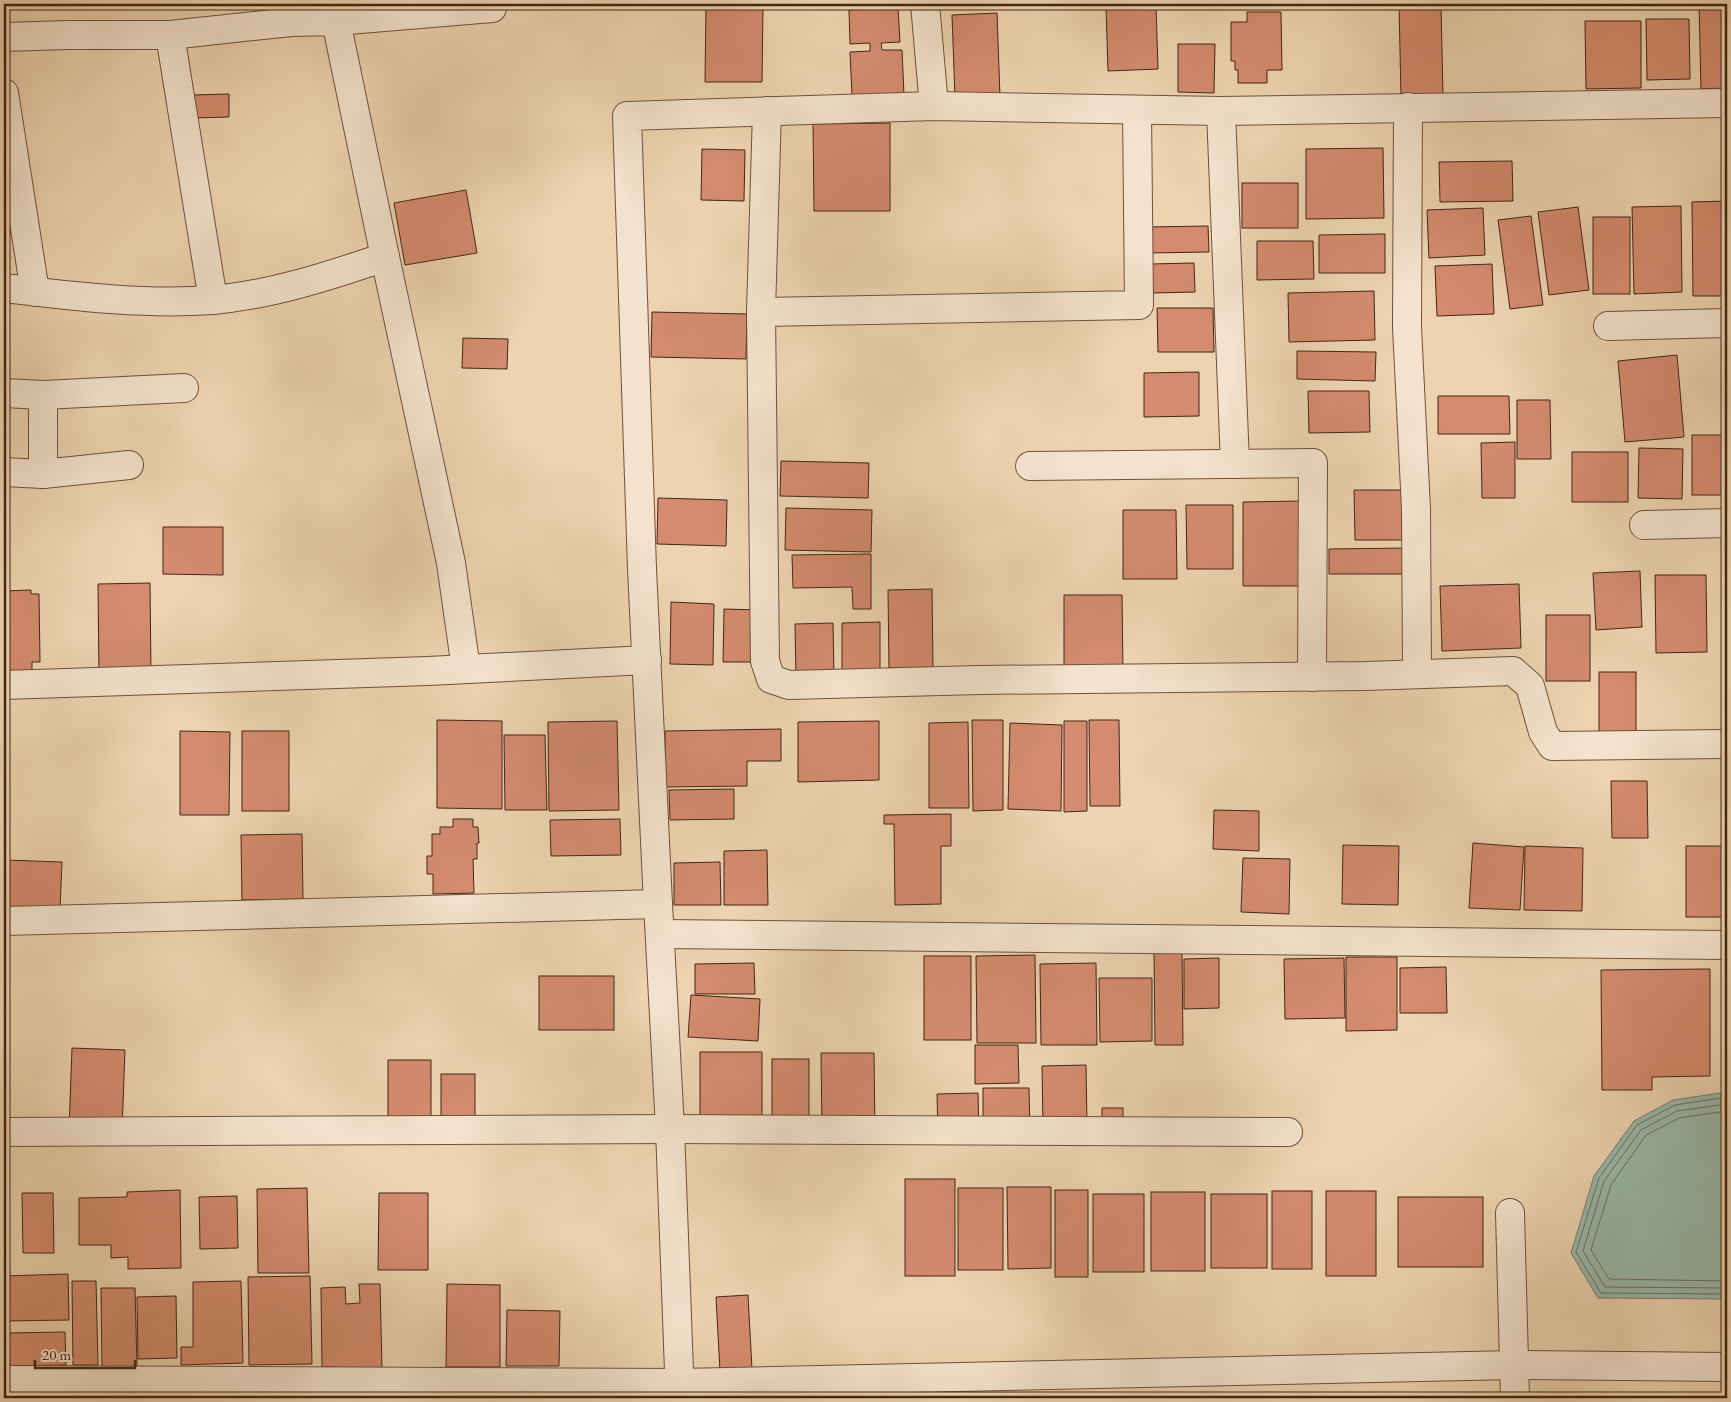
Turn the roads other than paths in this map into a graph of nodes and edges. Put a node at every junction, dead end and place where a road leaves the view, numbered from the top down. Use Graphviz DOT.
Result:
graph roads {
  1 [pos="925,4"];
  2 [pos="492,8"];
  3 [pos="336,21"];
  4 [pos="170,36"];
  5 [pos="4,37"];
  6 [pos="4,93"];
  7 [pos="1727,103"];
  8 [pos="934,106"];
  9 [pos="1408,107"];
  10 [pos="1137,110"];
  11 [pos="767,111"];
  12 [pos="1221,111"];
  13 [pos="385,257"];
  14 [pos="4,288"];
  15 [pos="35,292"];
  16 [pos="213,300"];
  17 [pos="761,312"];
  18 [pos="1727,323"];
  19 [pos="1608,326"];
  20 [pos="184,388"];
  21 [pos="4,393"];
  22 [pos="43,395"];
  23 [pos="1235,464"];
  24 [pos="130,465"];
  25 [pos="1030,466"];
  26 [pos="4,472"];
  27 [pos="43,474"];
  28 [pos="1727,523"];
  29 [pos="1644,525"];
  30 [pos="647,660"];
  31 [pos="466,669"];
  32 [pos="1417,674"];
  33 [pos="1312,676"];
  34 [pos="4,685"];
  35 [pos="1727,744"];
  36 [pos="658,904"];
  37 [pos="4,921"];
  38 [pos="660,934"];
  39 [pos="1727,945"];
  40 [pos="670,1129"];
  41 [pos="4,1132"];
  42 [pos="1288,1132"];
  43 [pos="1510,1212"];
  44 [pos="1515,1365"];
  45 [pos="1727,1367"];
  46 [pos="4,1380"];
  47 [pos="680,1391"];
  48 [pos="1515,1398"];
  1 -- 8 [label="street"];
  2 -- 3 [label="street"];
  3 -- 4 [label="street"];
  3 -- 13 [label="street"];
  4 -- 5 [label="street"];
  4 -- 16 [label="street"];
  6 -- 15 [label="street"];
  7 -- 9 [label="street"];
  8 -- 10 [label="street"];
  8 -- 11 [label="street"];
  9 -- 12 [label="street"];
  9 -- 32 [label="street"];
  10 -- 12 [label="street"];
  10 -- 17 [label="street"];
  11 -- 17 [label="street"];
  11 -- 30 [label="street"];
  12 -- 23 [label="street"];
  13 -- 16 [label="street"];
  13 -- 31 [label="street"];
  14 -- 15 [label="street"];
  15 -- 16 [label="street"];
  17 -- 33 [label="street"];
  18 -- 19 [label="street"];
  20 -- 22 [label="street"];
  21 -- 22 [label="street"];
  22 -- 27 [label="street"];
  23 -- 25 [label="street"];
  23 -- 33 [label="street"];
  24 -- 27 [label="street"];
  26 -- 27 [label="street"];
  28 -- 29 [label="street"];
  30 -- 31 [label="street"];
  30 -- 36 [label="street"];
  31 -- 34 [label="street"];
  32 -- 33 [label="street"];
  32 -- 35 [label="street"];
  36 -- 37 [label="street"];
  36 -- 38 [label="street"];
  38 -- 39 [label="street"];
  38 -- 40 [label="street"];
  40 -- 41 [label="street"];
  40 -- 42 [label="street"];
  40 -- 47 [label="street"];
  43 -- 44 [label="street"];
  44 -- 45 [label="street"];
  44 -- 47 [label="street"];
  44 -- 48 [label="street"];
  46 -- 47 [label="street"];
}
